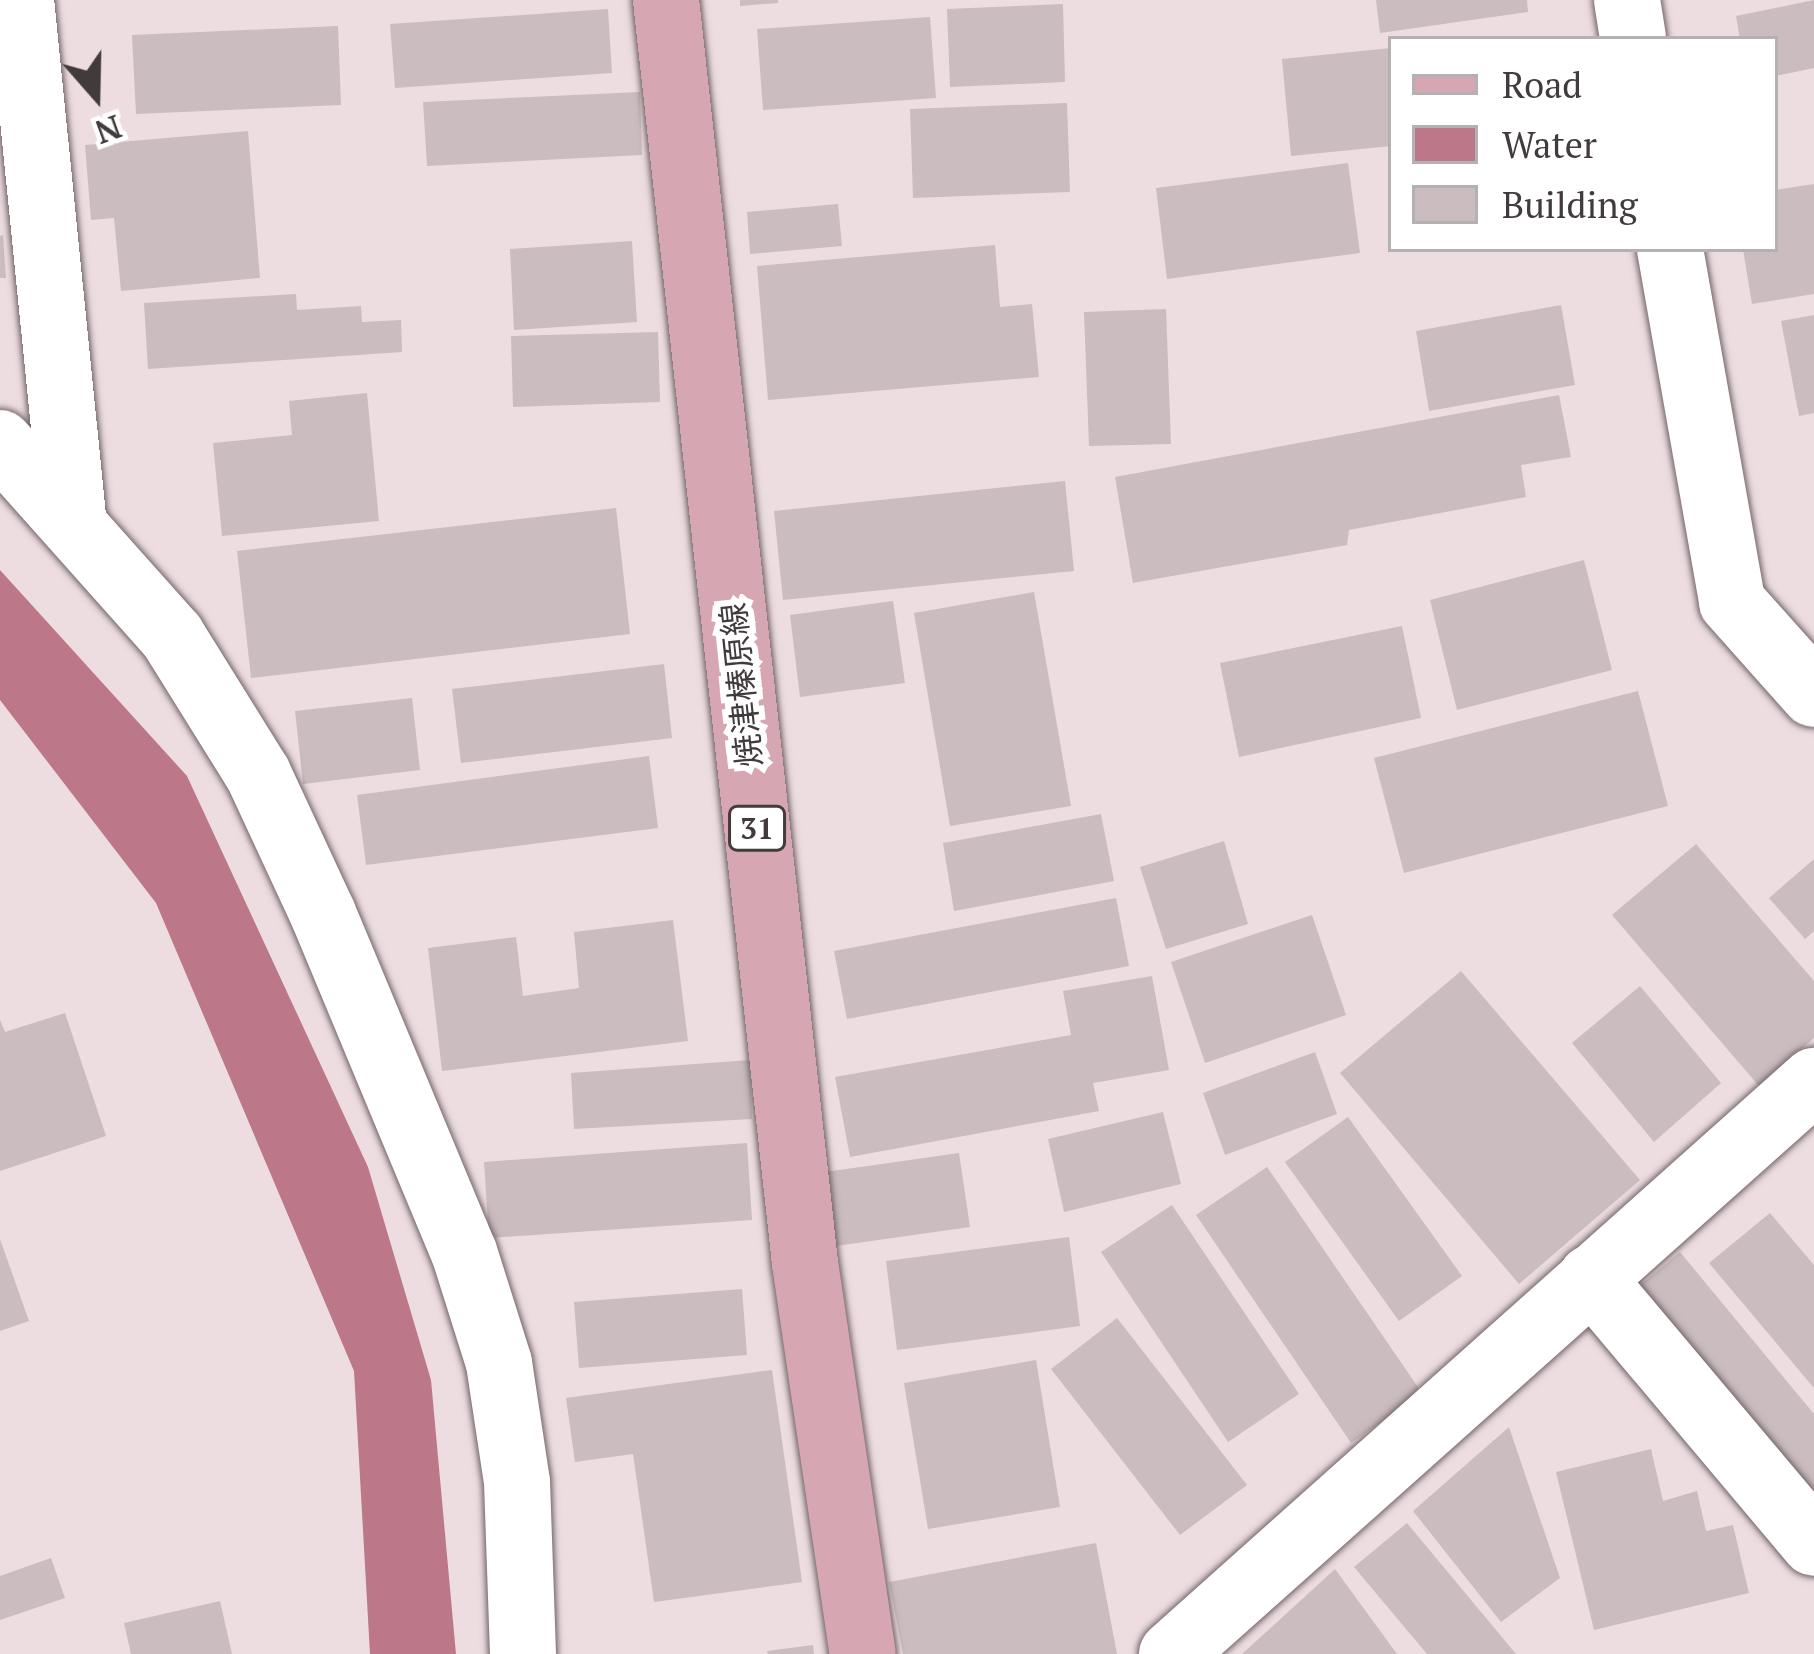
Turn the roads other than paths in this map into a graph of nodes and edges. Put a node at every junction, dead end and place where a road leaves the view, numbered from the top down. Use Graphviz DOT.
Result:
graph roads {
  1 [pos="21,0"];
  2 [pos="666,0"];
  3 [pos="1627,0"];
  4 [pos="1633,36"];
  5 [pos="1671,252"];
  6 [pos="0,443"];
  7 [pos="74,516"];
  8 [pos="1814,694"];
  9 [pos="1814,1081"];
  10 [pos="1592,1278"];
  11 [pos="1814,1543"];
  12 [pos="523,1654"];
  13 [pos="863,1654"];
  14 [pos="1172,1654"];
  1 -- 7 [label="street"];
  2 -- 13 [label="main road, 焼津榛原線 / 31"];
  3 -- 4 [label="street"];
  5 -- 8 [label="street"];
  6 -- 7 [label="street"];
  7 -- 12 [label="street"];
  9 -- 10 [label="street"];
  10 -- 11 [label="street"];
  10 -- 14 [label="street"];
}
